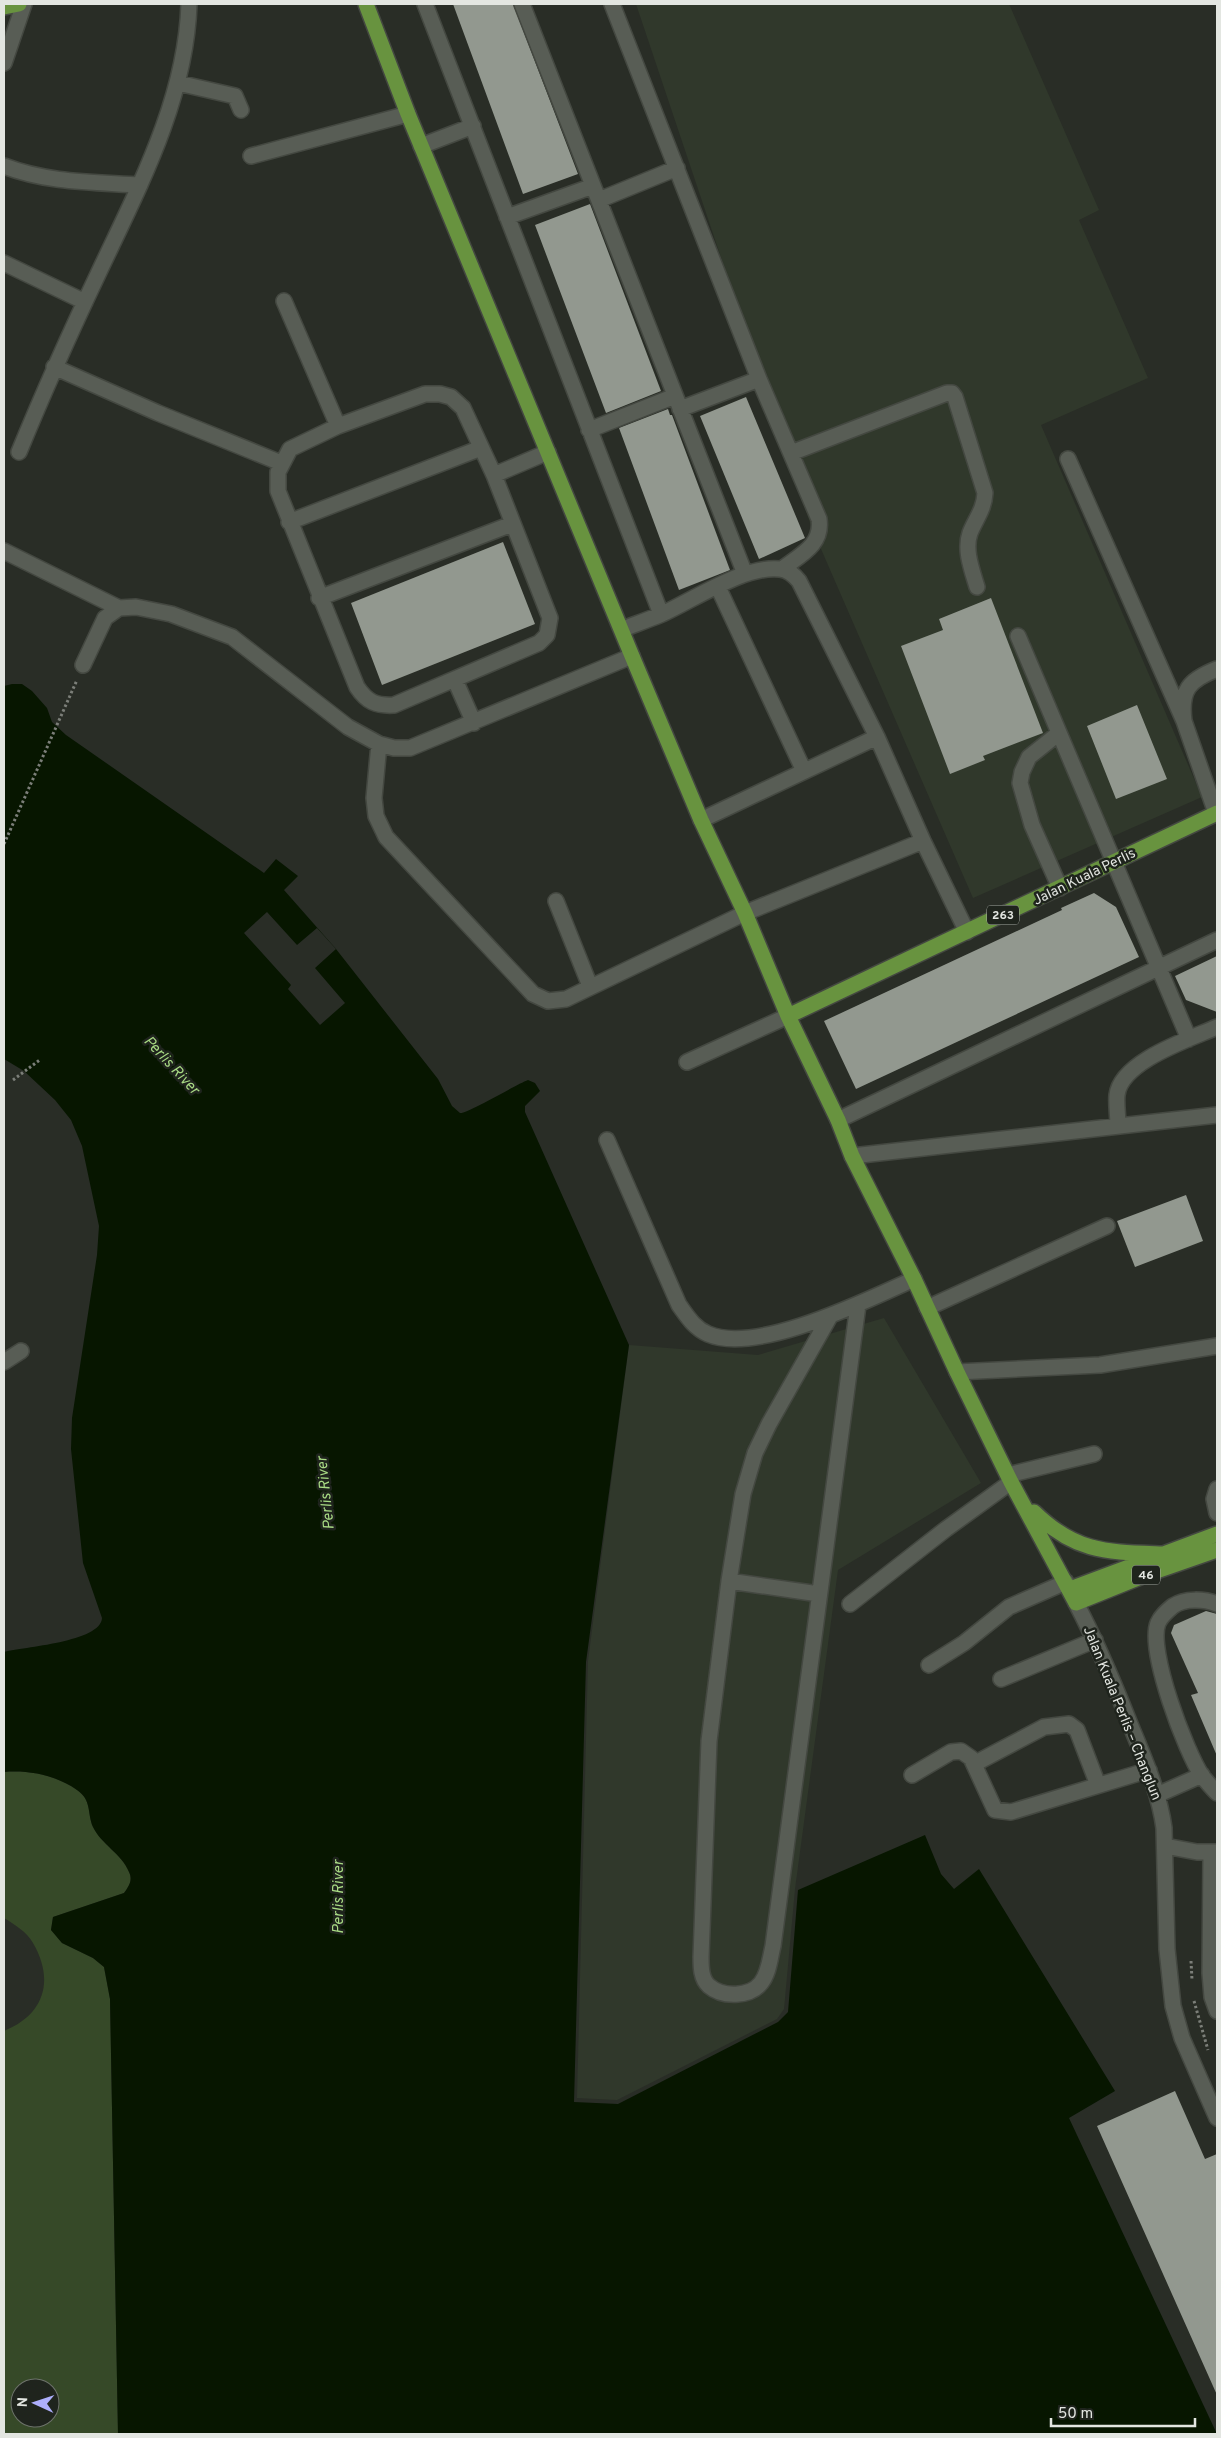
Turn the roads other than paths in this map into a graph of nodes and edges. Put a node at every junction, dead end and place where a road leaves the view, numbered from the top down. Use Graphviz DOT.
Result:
graph roads {
  1 [pos="19,4"];
  2 [pos="24,4"];
  3 [pos="189,4"];
  4 [pos="366,4"];
  5 [pos="425,4"];
  6 [pos="522,4"];
  7 [pos="612,4"];
  8 [pos="4,7"];
  9 [pos="4,64"];
  10 [pos="178,83"];
  11 [pos="241,110"];
  12 [pos="408,114"];
  13 [pos="473,126"];
  14 [pos="421,146"];
  15 [pos="251,156"];
  16 [pos="4,166"];
  17 [pos="677,168"];
  18 [pos="140,185"];
  19 [pos="593,186"];
  20 [pos="599,200"];
  21 [pos="508,217"];
  22 [pos="4,263"];
  23 [pos="284,301"];
  24 [pos="84,302"];
  25 [pos="54,367"];
  26 [pos="759,379"];
  27 [pos="678,402"];
  28 [pos="338,426"];
  29 [pos="590,430"];
  30 [pos="481,448"];
  31 [pos="19,452"];
  32 [pos="548,452"];
  33 [pos="792,453"];
  34 [pos="1068,459"];
  35 [pos="281,463"];
  36 [pos="494,475"];
  37 [pos="289,522"];
  38 [pos="512,524"];
  39 [pos="4,551"];
  40 [pos="782,569"];
  41 [pos="745,574"];
  42 [pos="718,587"];
  43 [pos="977,587"];
  44 [pos="320,598"];
  45 [pos="119,608"];
  46 [pos="661,614"];
  47 [pos="623,629"];
  48 [pos="1018,636"];
  49 [pos="632,656"];
  50 [pos="83,665"];
  51 [pos="1217,669"];
  52 [pos="455,680"];
  53 [pos="1184,722"];
  54 [pos="474,723"];
  55 [pos="1059,733"];
  56 [pos="877,737"];
  57 [pos="379,744"];
  58 [pos="804,771"];
  59 [pos="1217,813"];
  60 [pos="701,820"];
  61 [pos="923,841"];
  62 [pos="1114,862"];
  63 [pos="1060,888"];
  64 [pos="556,901"];
  65 [pos="744,913"];
  66 [pos="967,932"];
  67 [pos="1217,940"];
  68 [pos="1158,968"];
  69 [pos="590,986"];
  70 [pos="788,1016"];
  71 [pos="1217,1028"];
  72 [pos="1189,1039"];
  73 [pos="687,1062"];
  74 [pos="1217,1114"];
  75 [pos="838,1120"];
  76 [pos="1118,1126"];
  77 [pos="607,1140"];
  78 [pos="852,1156"];
  79 [pos="1107,1226"];
  80 [pos="914,1279"];
  81 [pos="858,1305"];
  82 [pos="927,1308"];
  83 [pos="829,1318"];
  84 [pos="1217,1346"];
  85 [pos="21,1351"];
  86 [pos="4,1362"];
  87 [pos="957,1372"];
  88 [pos="1094,1454"];
  89 [pos="1009,1478"];
  90 [pos="1217,1490"];
  91 [pos="1021,1500"];
  92 [pos="1217,1514"];
  93 [pos="1217,1534"];
  94 [pos="1217,1550"];
  95 [pos="1163,1554"];
  96 [pos="729,1580"];
  97 [pos="1068,1586"];
  98 [pos="819,1594"];
  99 [pos="1076,1603"];
  100 [pos="850,1604"];
  101 [pos="1217,1604"];
  102 [pos="1095,1640"];
  103 [pos="929,1665"];
  104 [pos="1002,1679"];
  105 [pos="974,1764"];
  106 [pos="1148,1770"];
  107 [pos="912,1775"];
  108 [pos="1202,1775"];
  109 [pos="1098,1785"];
  110 [pos="1217,1793"];
  111 [pos="1157,1795"];
  112 [pos="1165,1846"];
  113 [pos="1214,1853"];
  114 [pos="1217,2011"];
  115 [pos="1211,2086"];
  116 [pos="1217,2118"];
  1 -- 8 [label="main road"];
  2 -- 9 [label="street"];
  3 -- 10 [label="street"];
  4 -- 12 [label="main road"];
  5 -- 13 [label="street"];
  6 -- 19 [label="street"];
  7 -- 17 [label="street"];
  10 -- 11 [label="street"];
  10 -- 18 [label="street"];
  12 -- 14 [label="main road"];
  12 -- 15 [label="street"];
  13 -- 14 [label="street"];
  13 -- 21 [label="street"];
  14 -- 32 [label="main road"];
  16 -- 18 [label="street"];
  17 -- 20 [label="street"];
  17 -- 26 [label="street"];
  18 -- 24 [label="street"];
  19 -- 20 [label="street"];
  19 -- 21 [label="street"];
  20 -- 27 [label="street"];
  21 -- 29 [label="street"];
  22 -- 24 [label="street"];
  23 -- 28 [label="street"];
  24 -- 25 [label="street"];
  25 -- 31 [label="street"];
  25 -- 35 [label="street"];
  26 -- 27 [label="street"];
  26 -- 33 [label="street"];
  27 -- 29 [label="street"];
  27 -- 41 [label="street"];
  28 -- 30 [label="street"];
  28 -- 35 [label="street"];
  29 -- 46 [label="street"];
  30 -- 36 [label="street"];
  30 -- 37 [label="street"];
  32 -- 36 [label="street"];
  32 -- 47 [label="main road"];
  33 -- 40 [label="street"];
  33 -- 43 [label="street"];
  34 -- 53 [label="street"];
  35 -- 37 [label="street"];
  36 -- 38 [label="street"];
  37 -- 44 [label="street"];
  38 -- 44 [label="street"];
  38 -- 52 [label="street"];
  39 -- 45 [label="street"];
  40 -- 41 [label="street"];
  40 -- 56 [label="street"];
  41 -- 42 [label="street"];
  42 -- 46 [label="street"];
  42 -- 58 [label="street"];
  44 -- 52 [label="street"];
  45 -- 50 [label="street"];
  45 -- 57 [label="street"];
  46 -- 47 [label="street"];
  47 -- 49 [label="main road"];
  48 -- 55 [label="street"];
  49 -- 54 [label="street"];
  49 -- 60 [label="main road"];
  51 -- 53 [label="street"];
  52 -- 54 [label="street"];
  53 -- 59 [label="street"];
  54 -- 57 [label="street"];
  55 -- 62 [label="street"];
  55 -- 63 [label="street"];
  56 -- 58 [label="street"];
  56 -- 61 [label="street"];
  57 -- 69 [label="street"];
  58 -- 60 [label="street"];
  59 -- 62 [label="main road, Jalan Kuala Perlis / 263"];
  60 -- 65 [label="main road"];
  61 -- 65 [label="street"];
  61 -- 66 [label="street"];
  62 -- 63 [label="main road, Jalan Kuala Perlis / 263"];
  62 -- 68 [label="street"];
  63 -- 66 [label="main road, Jalan Kuala Perlis / 263"];
  64 -- 69 [label="street"];
  65 -- 69 [label="street"];
  65 -- 70 [label="main road"];
  66 -- 70 [label="main road, Jalan Kuala Perlis / 263"];
  67 -- 68 [label="street"];
  68 -- 72 [label="street"];
  68 -- 75 [label="street"];
  70 -- 73 [label="street"];
  70 -- 75 [label="main road"];
  71 -- 72 [label="street"];
  72 -- 76 [label="street"];
  74 -- 76 [label="street"];
  75 -- 78 [label="main road"];
  76 -- 78 [label="street"];
  77 -- 83 [label="street"];
  78 -- 80 [label="main road"];
  79 -- 82 [label="street"];
  80 -- 81 [label="street"];
  80 -- 82 [label="main road"];
  81 -- 83 [label="street"];
  81 -- 98 [label="street"];
  82 -- 87 [label="main road"];
  83 -- 96 [label="street"];
  84 -- 87 [label="street"];
  85 -- 86 [label="street"];
  87 -- 89 [label="main road"];
  88 -- 89 [label="street"];
  89 -- 91 [label="main road"];
  89 -- 100 [label="street"];
  90 -- 92 [label="street"];
  91 -- 95 [label="main road"];
  91 -- 97 [label="main road"];
  93 -- 95 [label="main road, 46"];
  94 -- 99 [label="main road, 46"];
  95 -- 97 [label="main road, 46"];
  96 -- 98 [label="street"];
  96 -- 98 [label="street"];
  97 -- 99 [label="main road"];
  97 -- 103 [label="street"];
  99 -- 102 [label="street, Jalan Kuala Perlis – Changlun"];
  101 -- 108 [label="street"];
  102 -- 104 [label="street"];
  102 -- 106 [label="street, Jalan Kuala Perlis – Changlun"];
  105 -- 107 [label="street"];
  105 -- 109 [label="street"];
  105 -- 109 [label="street"];
  106 -- 109 [label="street"];
  106 -- 111 [label="street, Jalan Kuala Perlis – Changlun"];
  108 -- 110 [label="street"];
  108 -- 111 [label="street"];
  111 -- 112 [label="street, Jalan Kuala Perlis – Changlun"];
  112 -- 113 [label="street"];
  112 -- 115 [label="street, Jalan Kuala Perlis – Changlun"];
  113 -- 114 [label="street"];
  115 -- 116 [label="street, Jalan Kuala Perlis – Changlun"];
}
